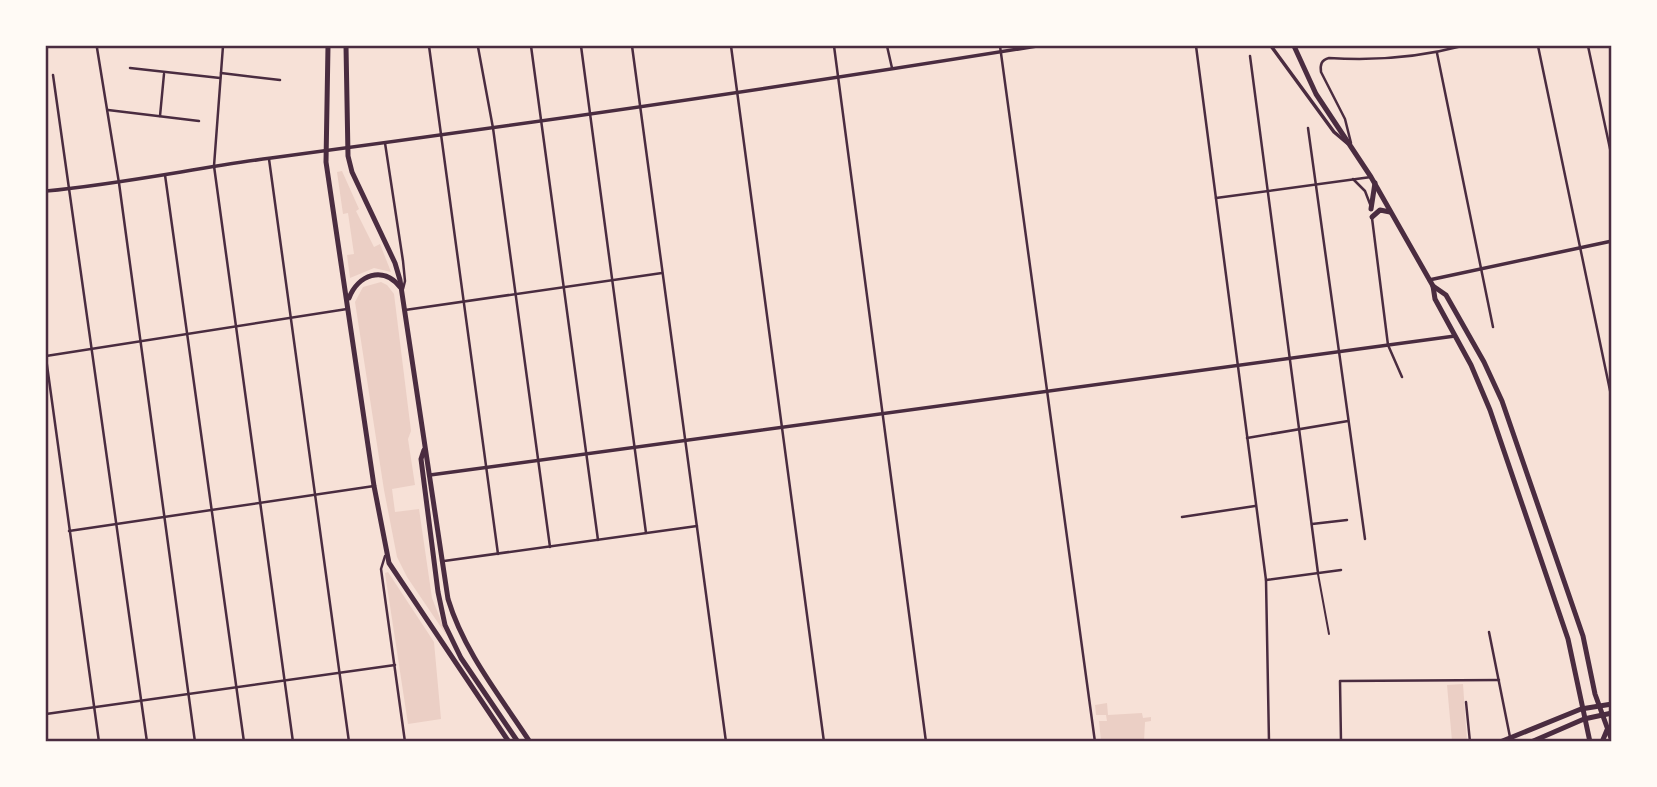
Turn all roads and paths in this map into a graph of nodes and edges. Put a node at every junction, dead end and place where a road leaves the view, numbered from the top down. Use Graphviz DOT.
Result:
graph roads {
  1 [pos="223,46"];
  2 [pos="328,46"];
  3 [pos="346,46"];
  4 [pos="429,46"];
  5 [pos="531,46"];
  6 [pos="581,46"];
  7 [pos="632,46"];
  8 [pos="731,46"];
  9 [pos="834,46"];
  10 [pos="887,46"];
  11 [pos="1000,46"];
  12 [pos="1037,46"];
  13 [pos="1196,46"];
  14 [pos="1271,46"];
  15 [pos="1294,46"];
  16 [pos="1462,46"];
  17 [pos="1538,46"];
  18 [pos="1588,46"];
  19 [pos="478,47"];
  20 [pos="97,48"];
  21 [pos="1001,51"];
  22 [pos="1437,53"];
  23 [pos="1250,56"];
  24 [pos="130,68"];
  25 [pos="892,68"];
  26 [pos="164,73"];
  27 [pos="220,73"];
  28 [pos="53,75"];
  29 [pos="837,76"];
  30 [pos="220,78"];
  31 [pos="280,80"];
  32 [pos="737,92"];
  33 [pos="639,108"];
  34 [pos="108,110"];
  35 [pos="590,114"];
  36 [pos="160,116"];
  37 [pos="198,121"];
  38 [pos="542,121"];
  39 [pos="492,128"];
  40 [pos="1308,128"];
  41 [pos="441,135"];
  42 [pos="384,143"];
  43 [pos="1351,145"];
  44 [pos="346,148"];
  45 [pos="327,151"];
  46 [pos="269,158"];
  47 [pos="1612,158"];
  48 [pos="214,166"];
  49 [pos="165,175"];
  50 [pos="1371,177"];
  51 [pos="1353,179"];
  52 [pos="119,183"];
  53 [pos="1375,183"];
  54 [pos="1316,184"];
  55 [pos="71,188"];
  56 [pos="46,191"];
  57 [pos="1268,191"];
  58 [pos="1216,198"];
  59 [pos="1371,209"];
  60 [pos="1392,213"];
  61 [pos="1372,217"];
  62 [pos="1612,241"];
  63 [pos="1580,247"];
  64 [pos="1481,267"];
  65 [pos="663,273"];
  66 [pos="613,280"];
  67 [pos="1431,283"];
  68 [pos="564,287"];
  69 [pos="403,292"];
  70 [pos="514,294"];
  71 [pos="348,301"];
  72 [pos="462,301"];
  73 [pos="349,309"];
  74 [pos="405,310"];
  75 [pos="289,318"];
  76 [pos="235,326"];
  77 [pos="1493,327"];
  78 [pos="187,334"];
  79 [pos="1455,336"];
  80 [pos="139,341"];
  81 [pos="1388,345"];
  82 [pos="93,348"];
  83 [pos="1339,352"];
  84 [pos="46,357"];
  85 [pos="1290,358"];
  86 [pos="1238,365"];
  87 [pos="47,373"];
  88 [pos="1402,377"];
  89 [pos="1047,391"];
  90 [pos="1612,400"];
  91 [pos="883,413"];
  92 [pos="1349,421"];
  93 [pos="781,427"];
  94 [pos="1299,429"];
  95 [pos="1247,438"];
  96 [pos="685,439"];
  97 [pos="636,446"];
  98 [pos="424,450"];
  99 [pos="586,453"];
  100 [pos="538,459"];
  101 [pos="485,467"];
  102 [pos="430,475"];
  103 [pos="374,486"];
  104 [pos="315,494"];
  105 [pos="259,502"];
  106 [pos="1256,506"];
  107 [pos="212,509"];
  108 [pos="164,517"];
  109 [pos="1182,517"];
  110 [pos="1347,520"];
  111 [pos="117,523"];
  112 [pos="1312,524"];
  113 [pos="697,526"];
  114 [pos="69,531"];
  115 [pos="646,533"];
  116 [pos="1365,539"];
  117 [pos="598,540"];
  118 [pos="550,547"];
  119 [pos="387,553"];
  120 [pos="498,554"];
  121 [pos="442,561"];
  122 [pos="1341,569"];
  123 [pos="1318,573"];
  124 [pos="1266,580"];
  125 [pos="1567,587"];
  126 [pos="1553,592"];
  127 [pos="1489,632"];
  128 [pos="1329,634"];
  129 [pos="395,665"];
  130 [pos="340,673"];
  131 [pos="1499,680"];
  132 [pos="284,681"];
  133 [pos="236,687"];
  134 [pos="189,694"];
  135 [pos="142,701"];
  136 [pos="1466,702"];
  137 [pos="1612,704"];
  138 [pos="1599,706"];
  139 [pos="94,708"];
  140 [pos="1581,709"];
  141 [pos="1612,713"];
  142 [pos="46,714"];
  143 [pos="1602,715"];
  144 [pos="1560,716"];
  145 [pos="1584,719"];
  146 [pos="1565,726"];
  147 [pos="1607,730"];
  148 [pos="1510,737"];
  149 [pos="99,741"];
  150 [pos="147,741"];
  151 [pos="195,741"];
  152 [pos="244,741"];
  153 [pos="293,741"];
  154 [pos="349,741"];
  155 [pos="405,741"];
  156 [pos="509,741"];
  157 [pos="519,741"];
  158 [pos="530,741"];
  159 [pos="726,741"];
  160 [pos="824,741"];
  161 [pos="926,741"];
  162 [pos="1095,741"];
  163 [pos="1269,741"];
  164 [pos="1341,741"];
  165 [pos="1470,741"];
  166 [pos="1500,741"];
  167 [pos="1531,741"];
  168 [pos="1590,741"];
  169 [pos="1602,741"];
  170 [pos="1612,741"];
  1 -- 27 [label="street"];
  2 -- 45 [label="main road"];
  3 -- 44 [label="main road"];
  4 -- 41 [label="street"];
  5 -- 38 [label="street"];
  6 -- 35 [label="street"];
  7 -- 33 [label="street"];
  8 -- 32 [label="street"];
  9 -- 29 [label="street"];
  10 -- 25 [label="street"];
  11 -- 21 [label="street"];
  12 -- 21 [label="street"];
  13 -- 58 [label="street"];
  14 -- 43 [label="street"];
  15 -- 43 [label="main road"];
  16 -- 22 [label="street"];
  17 -- 63 [label="street"];
  18 -- 47 [label="street"];
  19 -- 39 [label="street"];
  20 -- 34 [label="street"];
  21 -- 25 [label="street"];
  21 -- 89 [label="street"];
  22 -- 43 [label="street"];
  22 -- 64 [label="street"];
  23 -- 57 [label="street"];
  24 -- 26 [label="street"];
  25 -- 29 [label="street"];
  26 -- 30 [label="street"];
  26 -- 36 [label="street"];
  27 -- 30 [label="street"];
  27 -- 31 [label="street"];
  28 -- 55 [label="street"];
  29 -- 32 [label="street"];
  29 -- 91 [label="street"];
  30 -- 48 [label="street"];
  32 -- 33 [label="street"];
  32 -- 93 [label="street"];
  33 -- 35 [label="street"];
  33 -- 65 [label="street"];
  34 -- 36 [label="street"];
  34 -- 52 [label="street"];
  35 -- 38 [label="street"];
  35 -- 66 [label="street"];
  36 -- 37 [label="street"];
  38 -- 39 [label="street"];
  38 -- 68 [label="street"];
  39 -- 41 [label="street"];
  39 -- 70 [label="street"];
  40 -- 54 [label="street"];
  41 -- 42 [label="street"];
  41 -- 72 [label="street"];
  42 -- 44 [label="street"];
  42 -- 69 [label="street"];
  43 -- 50 [label="main road"];
  44 -- 45 [label="street"];
  44 -- 69 [label="main road"];
  45 -- 46 [label="street"];
  45 -- 71 [label="main road"];
  46 -- 48 [label="street"];
  46 -- 75 [label="street"];
  48 -- 49 [label="street"];
  48 -- 76 [label="street"];
  49 -- 52 [label="street"];
  49 -- 78 [label="street"];
  50 -- 51 [label="street"];
  50 -- 53 [label="main road"];
  51 -- 54 [label="street"];
  51 -- 59 [label="street"];
  52 -- 55 [label="street"];
  52 -- 80 [label="street"];
  53 -- 59 [label="main road"];
  53 -- 60 [label="main road"];
  54 -- 57 [label="street"];
  54 -- 83 [label="street"];
  55 -- 56 [label="street"];
  55 -- 82 [label="street"];
  57 -- 58 [label="street"];
  57 -- 85 [label="street"];
  58 -- 86 [label="street"];
  59 -- 61 [label="street"];
  60 -- 61 [label="main road"];
  60 -- 67 [label="main road"];
  61 -- 81 [label="street"];
  62 -- 63 [label="street"];
  63 -- 64 [label="street"];
  63 -- 90 [label="street"];
  64 -- 67 [label="street"];
  64 -- 77 [label="street"];
  65 -- 66 [label="street"];
  65 -- 96 [label="street"];
  66 -- 68 [label="street"];
  66 -- 97 [label="street"];
  67 -- 79 [label="main road"];
  67 -- 125 [label="main road"];
  68 -- 70 [label="street"];
  68 -- 99 [label="street"];
  69 -- 71 [label="main road"];
  69 -- 74 [label="main road"];
  70 -- 72 [label="street"];
  70 -- 100 [label="street"];
  71 -- 73 [label="main road"];
  72 -- 74 [label="street"];
  72 -- 101 [label="street"];
  73 -- 75 [label="street"];
  73 -- 103 [label="main road"];
  74 -- 98 [label="main road"];
  75 -- 76 [label="street"];
  75 -- 104 [label="street"];
  76 -- 78 [label="street"];
  76 -- 105 [label="street"];
  78 -- 80 [label="street"];
  78 -- 107 [label="street"];
  79 -- 81 [label="street"];
  79 -- 126 [label="main road"];
  80 -- 82 [label="street"];
  80 -- 108 [label="street"];
  81 -- 83 [label="street"];
  81 -- 88 [label="street"];
  82 -- 84 [label="street"];
  82 -- 111 [label="street"];
  83 -- 85 [label="street"];
  83 -- 92 [label="street"];
  84 -- 87 [label="street"];
  85 -- 86 [label="street"];
  85 -- 94 [label="street"];
  86 -- 89 [label="street"];
  86 -- 95 [label="street"];
  87 -- 114 [label="street"];
  89 -- 91 [label="street"];
  89 -- 162 [label="street"];
  91 -- 93 [label="street"];
  91 -- 161 [label="street"];
  92 -- 94 [label="street"];
  92 -- 116 [label="street"];
  93 -- 96 [label="street"];
  93 -- 160 [label="street"];
  94 -- 95 [label="street"];
  94 -- 112 [label="street"];
  95 -- 106 [label="street"];
  96 -- 97 [label="street"];
  96 -- 113 [label="street"];
  97 -- 99 [label="street"];
  97 -- 115 [label="street"];
  98 -- 102 [label="main road"];
  98 -- 157 [label="main road"];
  99 -- 100 [label="street"];
  99 -- 117 [label="street"];
  100 -- 101 [label="street"];
  100 -- 118 [label="street"];
  101 -- 102 [label="street"];
  101 -- 120 [label="street"];
  102 -- 121 [label="main road"];
  103 -- 104 [label="street"];
  103 -- 119 [label="main road"];
  104 -- 105 [label="street"];
  104 -- 130 [label="street"];
  105 -- 107 [label="street"];
  105 -- 132 [label="street"];
  106 -- 109 [label="street"];
  106 -- 124 [label="street"];
  107 -- 108 [label="street"];
  107 -- 133 [label="street"];
  108 -- 111 [label="street"];
  108 -- 134 [label="street"];
  110 -- 112 [label="street"];
  111 -- 114 [label="street"];
  111 -- 135 [label="street"];
  112 -- 123 [label="street"];
  113 -- 115 [label="street"];
  113 -- 159 [label="street"];
  114 -- 139 [label="street"];
  115 -- 117 [label="street"];
  117 -- 118 [label="street"];
  118 -- 120 [label="street"];
  119 -- 129 [label="street"];
  119 -- 156 [label="main road"];
  120 -- 121 [label="street"];
  121 -- 158 [label="main road"];
  122 -- 123 [label="street"];
  123 -- 124 [label="street"];
  123 -- 128 [label="lane"];
  124 -- 163 [label="street"];
  125 -- 126 [label="main road"];
  125 -- 138 [label="main road"];
  126 -- 140 [label="main road"];
  127 -- 131 [label="street"];
  129 -- 130 [label="street"];
  129 -- 155 [label="street"];
  130 -- 132 [label="street"];
  130 -- 154 [label="street"];
  131 -- 148 [label="street"];
  131 -- 164 [label="street"];
  132 -- 133 [label="street"];
  132 -- 153 [label="street"];
  133 -- 134 [label="street"];
  133 -- 152 [label="street"];
  134 -- 135 [label="street"];
  134 -- 151 [label="street"];
  135 -- 139 [label="street"];
  135 -- 150 [label="street"];
  136 -- 165 [label="street"];
  137 -- 138 [label="main road"];
  138 -- 140 [label="main road"];
  138 -- 143 [label="main road"];
  139 -- 142 [label="street"];
  139 -- 149 [label="street"];
  140 -- 144 [label="main road"];
  140 -- 145 [label="main road"];
  141 -- 143 [label="main road"];
  143 -- 145 [label="main road"];
  143 -- 147 [label="main road"];
  144 -- 146 [label="main road"];
  144 -- 148 [label="main road"];
  145 -- 146 [label="main road"];
  145 -- 168 [label="main road"];
  146 -- 167 [label="main road"];
  147 -- 169 [label="main road"];
  147 -- 170 [label="main road"];
  148 -- 166 [label="main road"];
}
